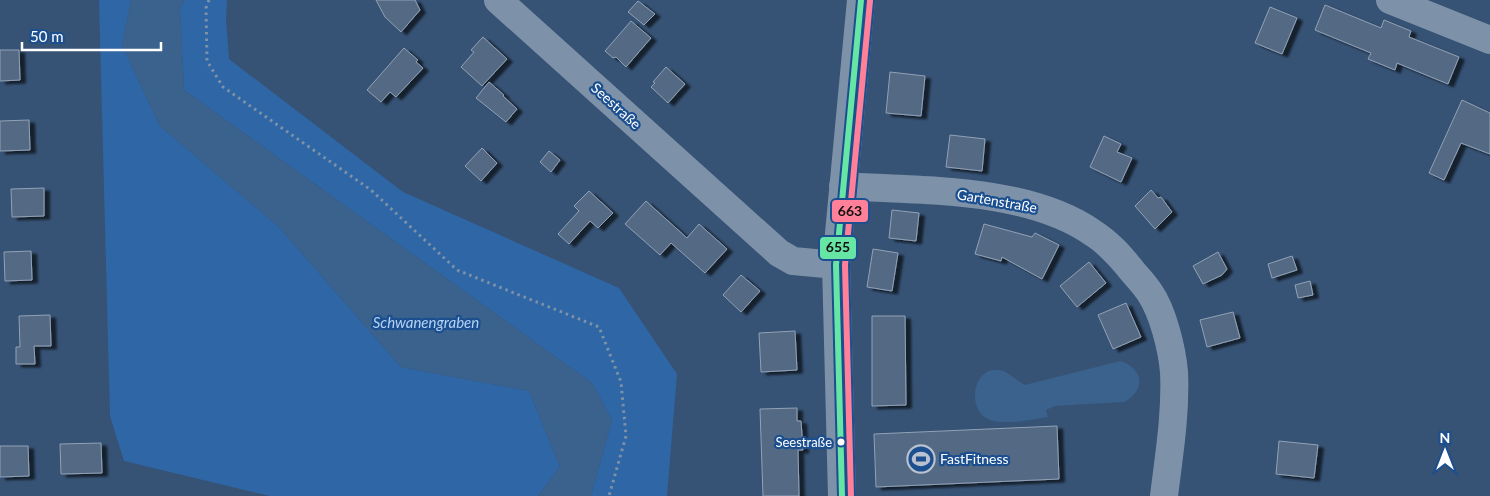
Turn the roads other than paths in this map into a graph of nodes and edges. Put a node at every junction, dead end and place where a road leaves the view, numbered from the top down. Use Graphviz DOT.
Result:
graph roads {
  1 [pos="498,0"];
  2 [pos="861,0"];
  3 [pos="1390,0"];
  4 [pos="1490,40"];
  5 [pos="843,186"];
  6 [pos="836,265"];
  7 [pos="842,496"];
  8 [pos="1164,496"];
  1 -- 6 [label="street, Seestraße"];
  2 -- 5 [label="street"];
  3 -- 4 [label="street"];
  5 -- 6 [label="street"];
  5 -- 8 [label="street, Gartenstraße"];
  6 -- 7 [label="street"];
}
